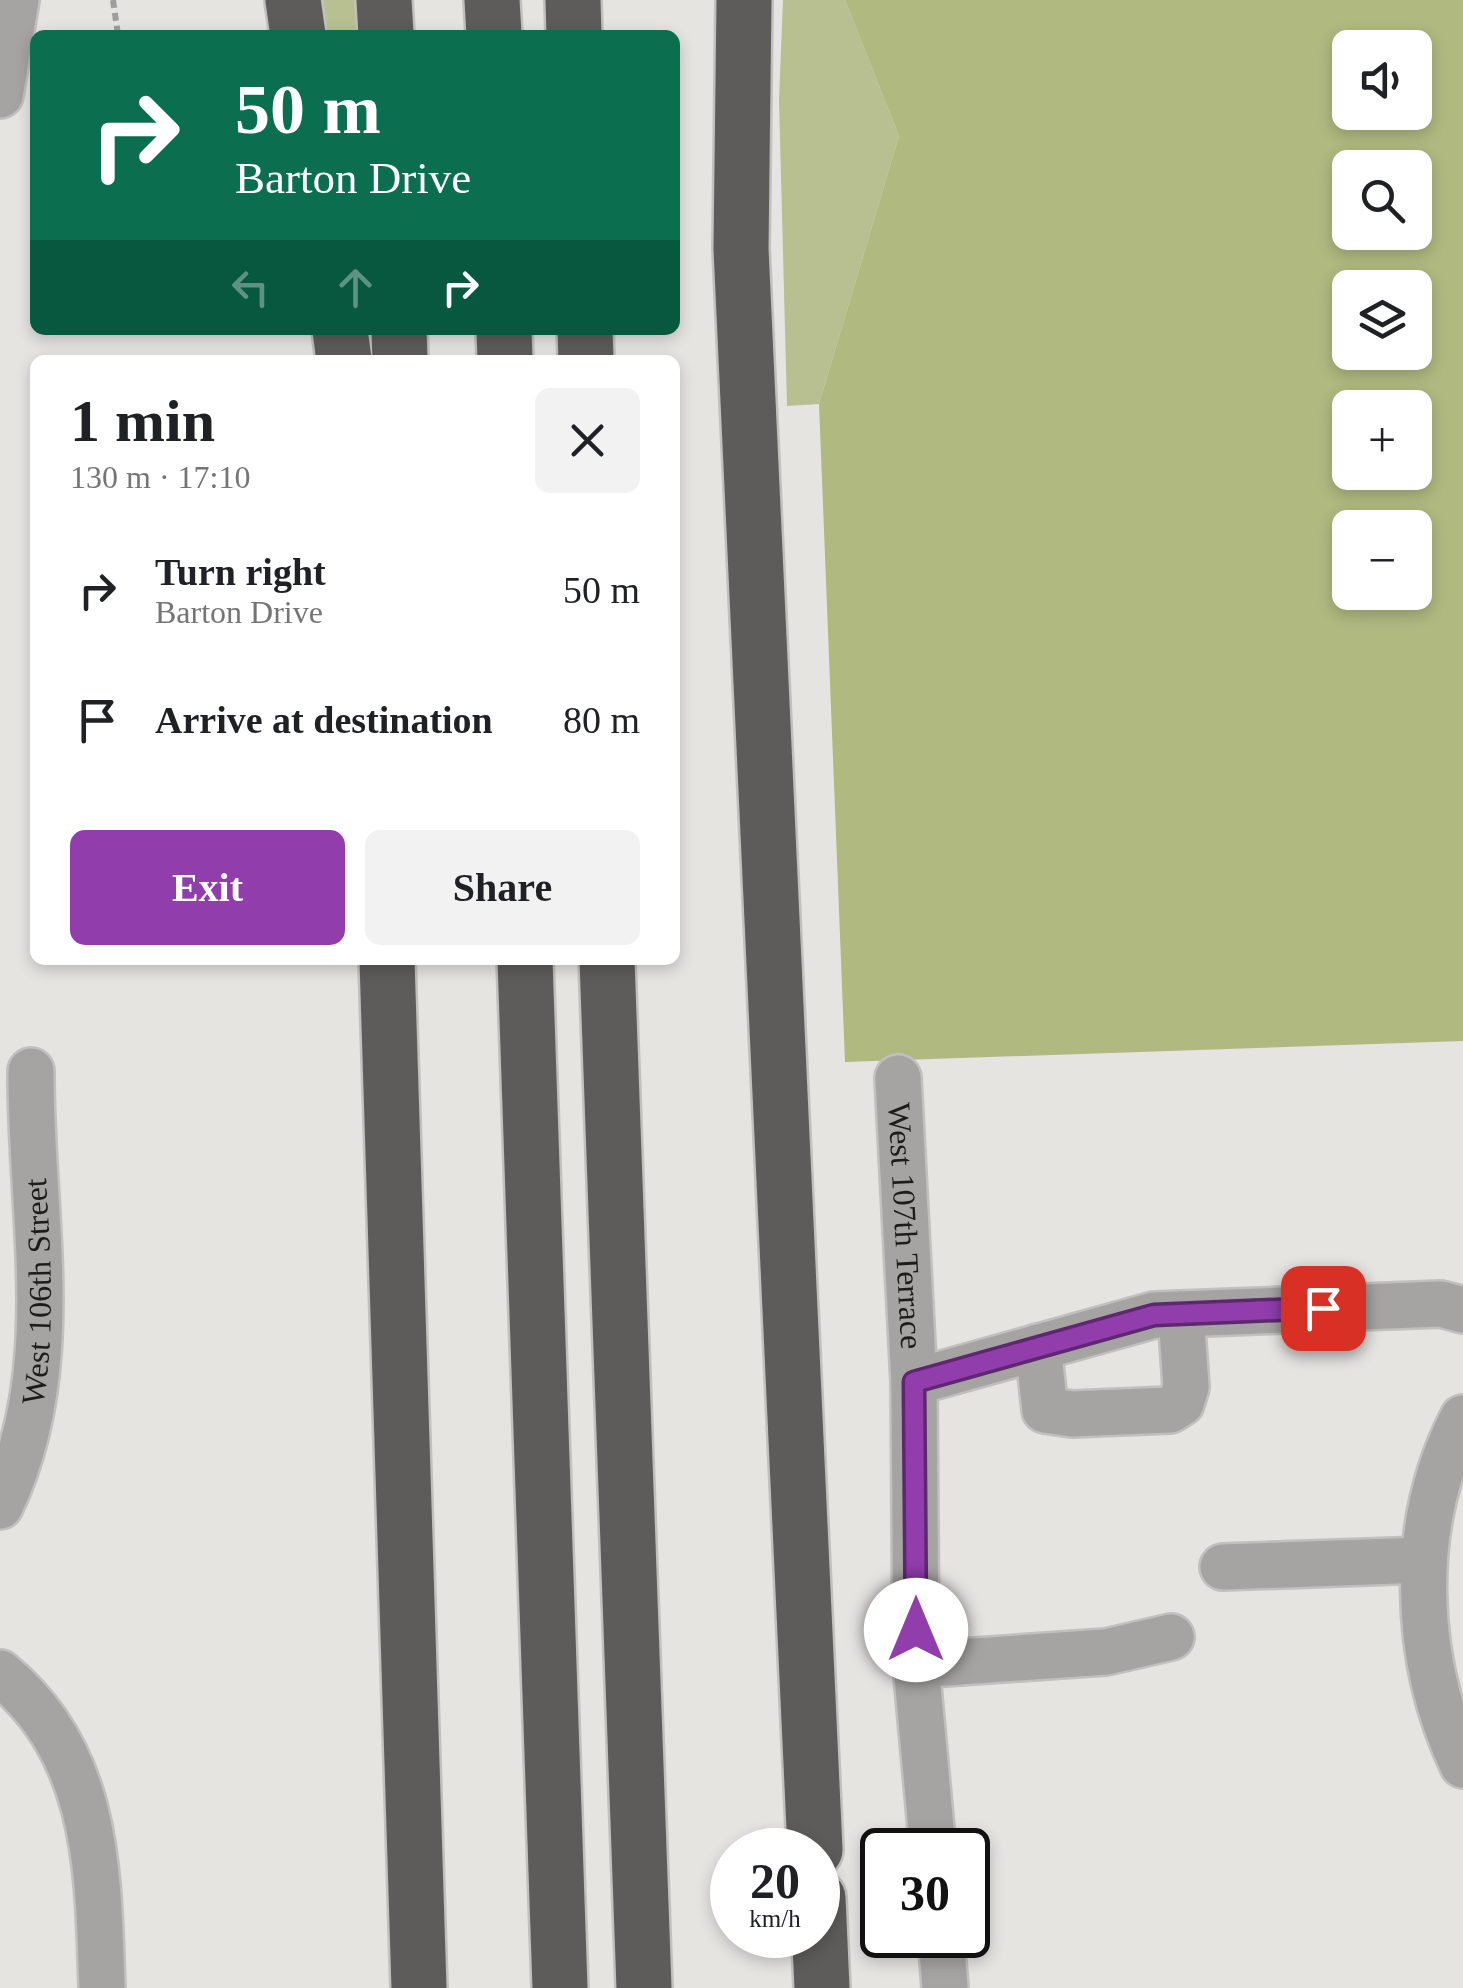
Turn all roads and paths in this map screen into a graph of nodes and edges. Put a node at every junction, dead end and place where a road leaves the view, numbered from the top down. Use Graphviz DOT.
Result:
graph roads {
  1 [pos="16,0"];
  2 [pos="113,0"];
  3 [pos="293,0"];
  4 [pos="384,0"];
  5 [pos="492,0"];
  6 [pos="573,0"];
  7 [pos="714,0"];
  8 [pos="744,0"];
  9 [pos="117,30"];
  10 [pos="297,30"];
  11 [pos="386,30"];
  12 [pos="494,30"];
  13 [pos="574,30"];
  14 [pos="0,96"];
  15 [pos="740,249"];
  16 [pos="526,965"];
  17 [pos="607,965"];
  18 [pos="390,968"];
  19 [pos="32,1070"];
  20 [pos="898,1078"];
  21 [pos="1463,1310"];
  22 [pos="1181,1314"];
  23 [pos="1038,1347"];
  24 [pos="914,1382"];
  25 [pos="1463,1418"];
  26 [pos="0,1506"];
  27 [pos="1424,1560"];
  28 [pos="1222,1568"];
  29 [pos="1171,1636"];
  30 [pos="916,1665"];
  31 [pos="0,1673"];
  32 [pos="1463,1766"];
  33 [pos="814,1828"];
  34 [pos="931,1828"];
  35 [pos="821,1958"];
  36 [pos="943,1958"];
  37 [pos="102,1988"];
  38 [pos="419,1988"];
  39 [pos="560,1988"];
  40 [pos="644,1988"];
  41 [pos="822,1988"];
  42 [pos="946,1988"];
  1 -- 14 [label="street"];
  2 -- 9 [label="path"];
  3 -- 10 [label="highway"];
  4 -- 11 [label="highway"];
  5 -- 12 [label="highway"];
  6 -- 13 [label="highway"];
  7 -- 15 [label="highway"];
  8 -- 15 [label="highway"];
  15 -- 33 [label="highway"];
  16 -- 39 [label="highway"];
  17 -- 40 [label="highway"];
  18 -- 38 [label="highway"];
  19 -- 26 [label="street, West 106th Street"];
  20 -- 24 [label="street, West 107th Terrace"];
  21 -- 22 [label="street"];
  22 -- 23 [label="street"];
  22 -- 23 [label="street"];
  23 -- 24 [label="street"];
  24 -- 30 [label="street, West 107th Terrace"];
  25 -- 27 [label="street"];
  27 -- 28 [label="street"];
  27 -- 32 [label="street"];
  29 -- 30 [label="street"];
  30 -- 34 [label="street, West 107th Terrace"];
  31 -- 37 [label="street"];
  35 -- 41 [label="highway"];
  36 -- 42 [label="street"];
}
